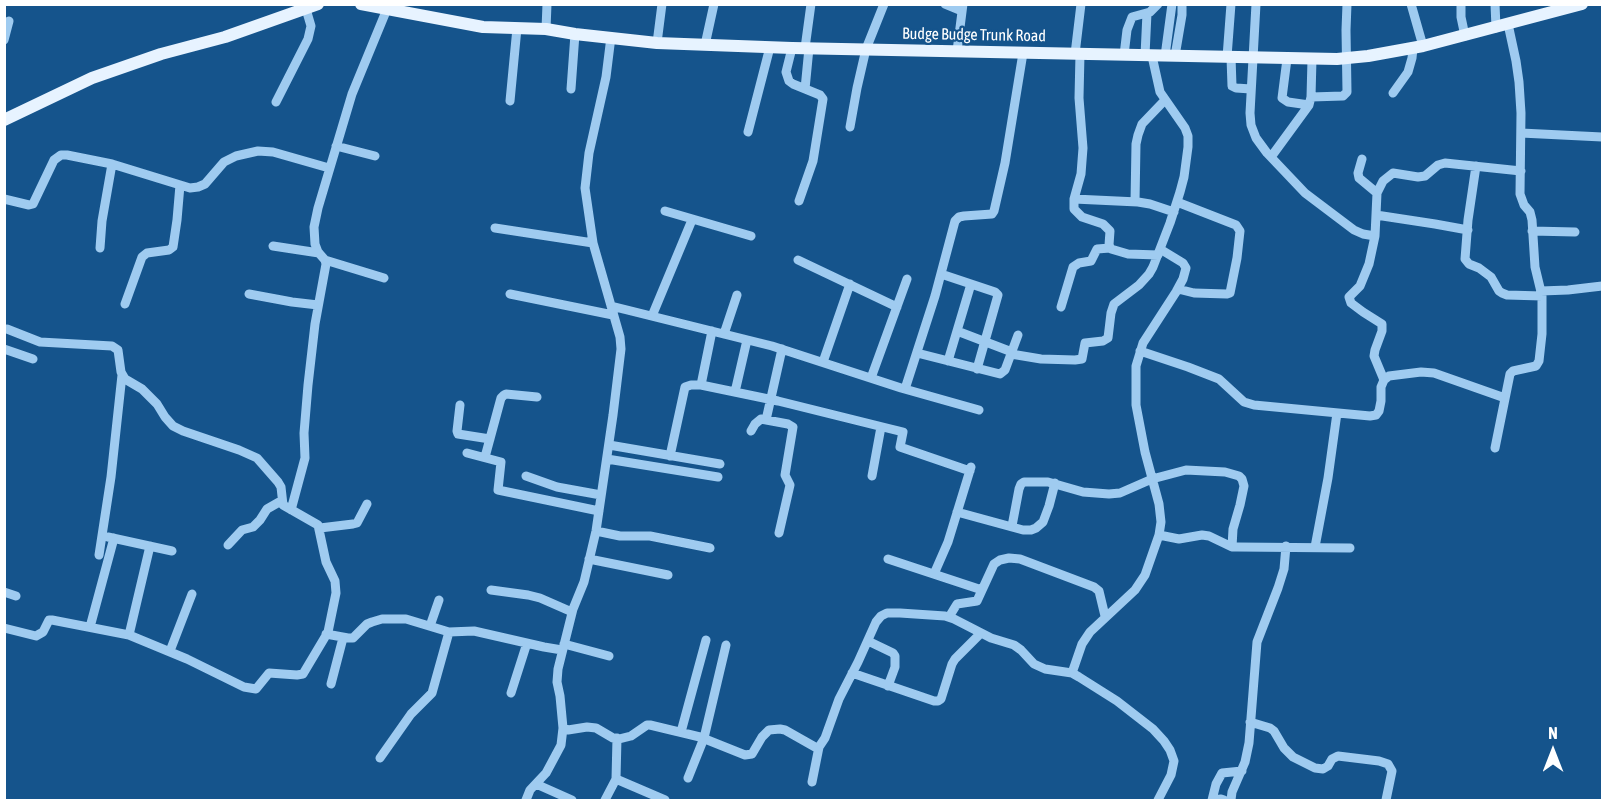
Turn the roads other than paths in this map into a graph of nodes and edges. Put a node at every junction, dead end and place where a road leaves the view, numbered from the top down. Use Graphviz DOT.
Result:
graph roads {
  1 [pos="361,4"];
  2 [pos="547,4"];
  3 [pos="662,4"];
  4 [pos="714,4"];
  5 [pos="811,4"];
  6 [pos="884,4"];
  7 [pos="945,4"];
  8 [pos="1081,4"];
  9 [pos="1158,4"];
  10 [pos="1172,4"];
  11 [pos="1182,4"];
  12 [pos="1231,4"];
  13 [pos="1256,4"];
  14 [pos="1347,4"];
  15 [pos="1412,4"];
  16 [pos="1461,4"];
  17 [pos="1495,4"];
  18 [pos="1582,4"];
  19 [pos="308,7"];
  20 [pos="963,8"];
  21 [pos="387,9"];
  22 [pos="1148,13"];
  23 [pos="9,21"];
  24 [pos="1502,26"];
  25 [pos="517,28"];
  26 [pos="546,29"];
  27 [pos="575,34"];
  28 [pos="1465,36"];
  29 [pos="611,37"];
  30 [pos="4,40"];
  31 [pos="657,43"];
  32 [pos="705,45"];
  33 [pos="770,47"];
  34 [pos="1418,47"];
  35 [pos="802,48"];
  36 [pos="866,49"];
  37 [pos="957,51"];
  38 [pos="1023,53"];
  39 [pos="1077,54"];
  40 [pos="1124,55"];
  41 [pos="1148,56"];
  42 [pos="1170,56"];
  43 [pos="1229,57"];
  44 [pos="1252,58"];
  45 [pos="1347,58"];
  46 [pos="1287,59"];
  47 [pos="1312,59"];
  48 [pos="571,89"];
  49 [pos="805,89"];
  50 [pos="1251,89"];
  51 [pos="1392,93"];
  52 [pos="1165,100"];
  53 [pos="510,101"];
  54 [pos="1310,101"];
  55 [pos="276,102"];
  56 [pos="5,119"];
  57 [pos="850,127"];
  58 [pos="748,132"];
  59 [pos="1521,133"];
  60 [pos="1602,137"];
  61 [pos="336,146"];
  62 [pos="375,156"];
  63 [pos="1270,157"];
  64 [pos="1362,159"];
  65 [pos="112,164"];
  66 [pos="1476,166"];
  67 [pos="329,168"];
  68 [pos="1521,171"];
  69 [pos="180,185"];
  70 [pos="1377,193"];
  71 [pos="4,199"];
  72 [pos="1074,199"];
  73 [pos="799,201"];
  74 [pos="1135,202"];
  75 [pos="1177,202"];
  76 [pos="665,211"];
  77 [pos="1174,212"];
  78 [pos="1376,215"];
  79 [pos="692,220"];
  80 [pos="495,228"];
  81 [pos="1468,230"];
  82 [pos="1532,231"];
  83 [pos="1575,232"];
  84 [pos="752,236"];
  85 [pos="1375,236"];
  86 [pos="592,243"];
  87 [pos="273,246"];
  88 [pos="100,248"];
  89 [pos="1110,248"];
  90 [pos="1159,252"];
  91 [pos="322,256"];
  92 [pos="798,260"];
  93 [pos="941,274"];
  94 [pos="384,278"];
  95 [pos="907,279"];
  96 [pos="850,284"];
  97 [pos="971,284"];
  98 [pos="1602,286"];
  99 [pos="1178,290"];
  100 [pos="1541,293"];
  101 [pos="249,294"];
  102 [pos="510,294"];
  103 [pos="737,295"];
  104 [pos="125,304"];
  105 [pos="318,306"];
  106 [pos="897,307"];
  107 [pos="1061,307"];
  108 [pos="612,310"];
  109 [pos="652,316"];
  110 [pos="6,326"];
  111 [pos="712,331"];
  112 [pos="957,332"];
  113 [pos="724,334"];
  114 [pos="1018,335"];
  115 [pos="747,340"];
  116 [pos="985,342"];
  117 [pos="4,347"];
  118 [pos="782,349"];
  119 [pos="1140,351"];
  120 [pos="917,352"];
  121 [pos="1011,353"];
  122 [pos="33,359"];
  123 [pos="948,361"];
  124 [pos="823,362"];
  125 [pos="977,369"];
  126 [pos="122,375"];
  127 [pos="871,378"];
  128 [pos="1384,380"];
  129 [pos="701,385"];
  130 [pos="905,389"];
  131 [pos="735,392"];
  132 [pos="537,397"];
  133 [pos="1505,398"];
  134 [pos="771,399"];
  135 [pos="460,405"];
  136 [pos="979,410"];
  137 [pos="1337,413"];
  138 [pos="766,420"];
  139 [pos="881,427"];
  140 [pos="751,431"];
  141 [pos="490,439"];
  142 [pos="609,445"];
  143 [pos="1495,448"];
  144 [pos="467,453"];
  145 [pos="670,456"];
  146 [pos="485,457"];
  147 [pos="607,459"];
  148 [pos="720,464"];
  149 [pos="526,476"];
  150 [pos="872,476"];
  151 [pos="718,477"];
  152 [pos="1152,479"];
  153 [pos="1055,483"];
  154 [pos="601,495"];
  155 [pos="281,501"];
  156 [pos="367,504"];
  157 [pos="291,510"];
  158 [pos="599,511"];
  159 [pos="957,512"];
  160 [pos="1012,526"];
  161 [pos="320,528"];
  162 [pos="596,531"];
  163 [pos="779,533"];
  164 [pos="1159,535"];
  165 [pos="103,536"];
  166 [pos="114,538"];
  167 [pos="228,545"];
  168 [pos="150,546"];
  169 [pos="1286,546"];
  170 [pos="1232,547"];
  171 [pos="1315,547"];
  172 [pos="710,548"];
  173 [pos="1350,548"];
  174 [pos="172,551"];
  175 [pos="99,555"];
  176 [pos="590,559"];
  177 [pos="888,559"];
  178 [pos="934,574"];
  179 [pos="668,575"];
  180 [pos="491,590"];
  181 [pos="982,590"];
  182 [pos="4,592"];
  183 [pos="192,594"];
  184 [pos="16,596"];
  185 [pos="439,600"];
  186 [pos="572,612"];
  187 [pos="1105,616"];
  188 [pos="949,617"];
  189 [pos="430,626"];
  190 [pos="90,627"];
  191 [pos="4,628"];
  192 [pos="449,632"];
  193 [pos="981,633"];
  194 [pos="326,634"];
  195 [pos="129,635"];
  196 [pos="343,638"];
  197 [pos="706,640"];
  198 [pos="868,641"];
  199 [pos="527,643"];
  200 [pos="726,645"];
  201 [pos="563,647"];
  202 [pos="170,651"];
  203 [pos="609,656"];
  204 [pos="852,674"];
  205 [pos="1072,674"];
  206 [pos="331,684"];
  207 [pos="888,686"];
  208 [pos="511,693"];
  209 [pos="1250,722"];
  210 [pos="563,728"];
  211 [pos="681,732"];
  212 [pos="617,738"];
  213 [pos="704,738"];
  214 [pos="819,747"];
  215 [pos="380,758"];
  216 [pos="1242,771"];
  217 [pos="688,778"];
  218 [pos="616,779"];
  219 [pos="812,782"];
  220 [pos="536,784"];
  221 [pos="526,801"];
  222 [pos="572,801"];
  223 [pos="605,801"];
  224 [pos="665,801"];
  225 [pos="1158,801"];
  226 [pos="1212,801"];
  227 [pos="1224,801"];
  228 [pos="1231,801"];
  229 [pos="1386,801"];
  1 -- 21 [label="main road, Budge Budge Trunk Road"];
  2 -- 26 [label="street"];
  3 -- 31 [label="street"];
  4 -- 32 [label="street"];
  5 -- 35 [label="street"];
  6 -- 36 [label="street"];
  7 -- 20 [label="street"];
  8 -- 39 [label="street"];
  9 -- 22 [label="street"];
  10 -- 42 [label="street"];
  11 -- 42 [label="street"];
  12 -- 43 [label="street"];
  13 -- 44 [label="street"];
  14 -- 45 [label="street"];
  15 -- 34 [label="street"];
  16 -- 28 [label="street"];
  17 -- 24 [label="street"];
  18 -- 24 [label="main road, Budge Budge Trunk Road"];
  19 -- 55 [label="street"];
  19 -- 56 [label="main road"];
  20 -- 37 [label="street"];
  21 -- 25 [label="main road, Budge Budge Trunk Road"];
  21 -- 61 [label="street"];
  22 -- 40 [label="street"];
  22 -- 41 [label="street"];
  23 -- 30 [label="street"];
  24 -- 28 [label="main road, Budge Budge Trunk Road"];
  24 -- 59 [label="street"];
  25 -- 26 [label="main road, Budge Budge Trunk Road"];
  25 -- 53 [label="street"];
  26 -- 27 [label="main road, Budge Budge Trunk Road"];
  27 -- 29 [label="main road, Budge Budge Trunk Road"];
  27 -- 48 [label="street"];
  28 -- 34 [label="main road, Budge Budge Trunk Road"];
  29 -- 31 [label="main road, Budge Budge Trunk Road"];
  29 -- 86 [label="street"];
  31 -- 32 [label="main road, Budge Budge Trunk Road"];
  32 -- 33 [label="main road, Budge Budge Trunk Road"];
  33 -- 35 [label="main road, Budge Budge Trunk Road"];
  33 -- 58 [label="street"];
  34 -- 45 [label="main road, Budge Budge Trunk Road"];
  34 -- 51 [label="street"];
  35 -- 36 [label="main road, Budge Budge Trunk Road"];
  35 -- 49 [label="street"];
  35 -- 49 [label="street"];
  36 -- 37 [label="main road, Budge Budge Trunk Road"];
  36 -- 57 [label="street"];
  37 -- 38 [label="main road, Budge Budge Trunk Road"];
  38 -- 39 [label="main road, Budge Budge Trunk Road"];
  38 -- 93 [label="street"];
  39 -- 40 [label="main road, Budge Budge Trunk Road"];
  39 -- 72 [label="street"];
  40 -- 41 [label="main road, Budge Budge Trunk Road"];
  41 -- 42 [label="main road, Budge Budge Trunk Road"];
  41 -- 52 [label="street"];
  42 -- 43 [label="main road, Budge Budge Trunk Road"];
  43 -- 44 [label="main road, Budge Budge Trunk Road"];
  43 -- 50 [label="street"];
  44 -- 46 [label="main road, Budge Budge Trunk Road"];
  44 -- 50 [label="street"];
  45 -- 47 [label="main road, Budge Budge Trunk Road"];
  45 -- 54 [label="street"];
  46 -- 47 [label="main road, Budge Budge Trunk Road"];
  46 -- 54 [label="street"];
  47 -- 54 [label="street"];
  49 -- 73 [label="street"];
  50 -- 63 [label="street"];
  52 -- 74 [label="street"];
  52 -- 75 [label="street"];
  54 -- 63 [label="street"];
  59 -- 60 [label="street"];
  59 -- 68 [label="street"];
  61 -- 62 [label="street"];
  61 -- 67 [label="street"];
  63 -- 85 [label="street"];
  64 -- 70 [label="street"];
  65 -- 69 [label="street"];
  65 -- 71 [label="street"];
  65 -- 88 [label="street"];
  66 -- 68 [label="street"];
  66 -- 70 [label="street"];
  66 -- 81 [label="street"];
  67 -- 69 [label="street"];
  67 -- 91 [label="street"];
  68 -- 82 [label="street"];
  69 -- 104 [label="street"];
  70 -- 78 [label="street"];
  72 -- 74 [label="street"];
  72 -- 89 [label="street"];
  74 -- 77 [label="street"];
  75 -- 77 [label="street"];
  75 -- 99 [label="street"];
  76 -- 79 [label="street"];
  77 -- 90 [label="street"];
  78 -- 81 [label="street"];
  78 -- 85 [label="street"];
  79 -- 84 [label="street"];
  79 -- 109 [label="street"];
  80 -- 86 [label="street"];
  81 -- 100 [label="street"];
  82 -- 83 [label="street"];
  82 -- 100 [label="street"];
  85 -- 128 [label="street"];
  86 -- 108 [label="street"];
  87 -- 91 [label="street"];
  89 -- 90 [label="street"];
  89 -- 107 [label="street"];
  90 -- 99 [label="street"];
  90 -- 121 [label="street"];
  91 -- 94 [label="street"];
  91 -- 105 [label="street"];
  92 -- 96 [label="street"];
  93 -- 97 [label="street"];
  93 -- 120 [label="street"];
  95 -- 106 [label="street"];
  96 -- 106 [label="street"];
  96 -- 124 [label="street"];
  97 -- 112 [label="street"];
  97 -- 116 [label="street"];
  98 -- 100 [label="street"];
  99 -- 119 [label="street"];
  100 -- 133 [label="street"];
  101 -- 105 [label="street"];
  102 -- 108 [label="street"];
  103 -- 113 [label="street"];
  105 -- 157 [label="street"];
  106 -- 127 [label="street"];
  108 -- 109 [label="street"];
  108 -- 142 [label="street"];
  109 -- 111 [label="street"];
  110 -- 117 [label="street"];
  110 -- 126 [label="street"];
  111 -- 113 [label="street"];
  111 -- 129 [label="street"];
  112 -- 116 [label="street"];
  112 -- 123 [label="street"];
  113 -- 115 [label="street"];
  114 -- 121 [label="street"];
  115 -- 118 [label="street"];
  115 -- 131 [label="street"];
  116 -- 121 [label="street"];
  116 -- 125 [label="street"];
  117 -- 122 [label="street"];
  118 -- 124 [label="street"];
  118 -- 134 [label="street"];
  119 -- 137 [label="street"];
  119 -- 152 [label="street"];
  120 -- 123 [label="street"];
  120 -- 130 [label="street"];
  121 -- 125 [label="street"];
  123 -- 125 [label="street"];
  124 -- 127 [label="street"];
  126 -- 155 [label="street"];
  126 -- 165 [label="street"];
  127 -- 130 [label="street"];
  128 -- 133 [label="street"];
  128 -- 137 [label="street"];
  129 -- 131 [label="street"];
  129 -- 145 [label="street"];
  130 -- 136 [label="street"];
  131 -- 134 [label="street"];
  132 -- 141 [label="street"];
  133 -- 143 [label="street"];
  134 -- 138 [label="street"];
  134 -- 139 [label="street"];
  135 -- 141 [label="street"];
  137 -- 171 [label="street"];
  138 -- 140 [label="street"];
  138 -- 163 [label="street"];
  139 -- 150 [label="street"];
  139 -- 159 [label="street"];
  141 -- 146 [label="street"];
  142 -- 145 [label="street"];
  142 -- 147 [label="street"];
  144 -- 146 [label="street"];
  145 -- 148 [label="street"];
  146 -- 158 [label="street"];
  147 -- 151 [label="street"];
  147 -- 154 [label="street"];
  149 -- 154 [label="street"];
  152 -- 153 [label="street"];
  152 -- 164 [label="street"];
  152 -- 170 [label="street"];
  153 -- 160 [label="street"];
  153 -- 160 [label="street"];
  154 -- 158 [label="street"];
  155 -- 157 [label="street"];
  155 -- 167 [label="street"];
  156 -- 161 [label="street"];
  157 -- 161 [label="street"];
  158 -- 162 [label="street"];
  159 -- 160 [label="street"];
  159 -- 178 [label="street"];
  161 -- 194 [label="street"];
  162 -- 172 [label="street"];
  162 -- 176 [label="street"];
  164 -- 170 [label="street"];
  164 -- 187 [label="street"];
  165 -- 166 [label="street"];
  165 -- 175 [label="street"];
  166 -- 168 [label="street"];
  166 -- 190 [label="street"];
  168 -- 174 [label="street"];
  168 -- 195 [label="street"];
  169 -- 170 [label="street"];
  169 -- 171 [label="street"];
  169 -- 209 [label="street"];
  171 -- 173 [label="street"];
  176 -- 179 [label="street"];
  176 -- 186 [label="street"];
  177 -- 178 [label="street"];
  178 -- 181 [label="street"];
  180 -- 186 [label="street"];
  181 -- 187 [label="street"];
  181 -- 188 [label="street"];
  182 -- 184 [label="street"];
  183 -- 202 [label="street"];
  185 -- 189 [label="street"];
  186 -- 201 [label="street"];
  187 -- 205 [label="street"];
  188 -- 193 [label="street"];
  188 -- 198 [label="street"];
  189 -- 192 [label="street"];
  189 -- 196 [label="street"];
  190 -- 191 [label="street"];
  190 -- 195 [label="street"];
  192 -- 199 [label="street"];
  192 -- 215 [label="street"];
  193 -- 205 [label="street"];
  193 -- 207 [label="street"];
  194 -- 196 [label="street"];
  194 -- 202 [label="street"];
  195 -- 202 [label="street"];
  196 -- 206 [label="street"];
  197 -- 211 [label="street"];
  198 -- 204 [label="street"];
  198 -- 207 [label="street"];
  199 -- 201 [label="street"];
  199 -- 208 [label="street"];
  200 -- 213 [label="street"];
  201 -- 203 [label="street"];
  201 -- 210 [label="street"];
  204 -- 207 [label="street"];
  204 -- 214 [label="street"];
  205 -- 225 [label="street"];
  209 -- 216 [label="street"];
  209 -- 229 [label="street"];
  210 -- 212 [label="street"];
  210 -- 220 [label="street"];
  211 -- 212 [label="street"];
  211 -- 213 [label="street"];
  212 -- 218 [label="street"];
  213 -- 214 [label="street"];
  213 -- 217 [label="street"];
  214 -- 219 [label="street"];
  216 -- 226 [label="street"];
  216 -- 228 [label="street"];
  218 -- 223 [label="street"];
  218 -- 224 [label="street"];
  220 -- 221 [label="street"];
  220 -- 222 [label="street"];
  226 -- 227 [label="street"];
}
